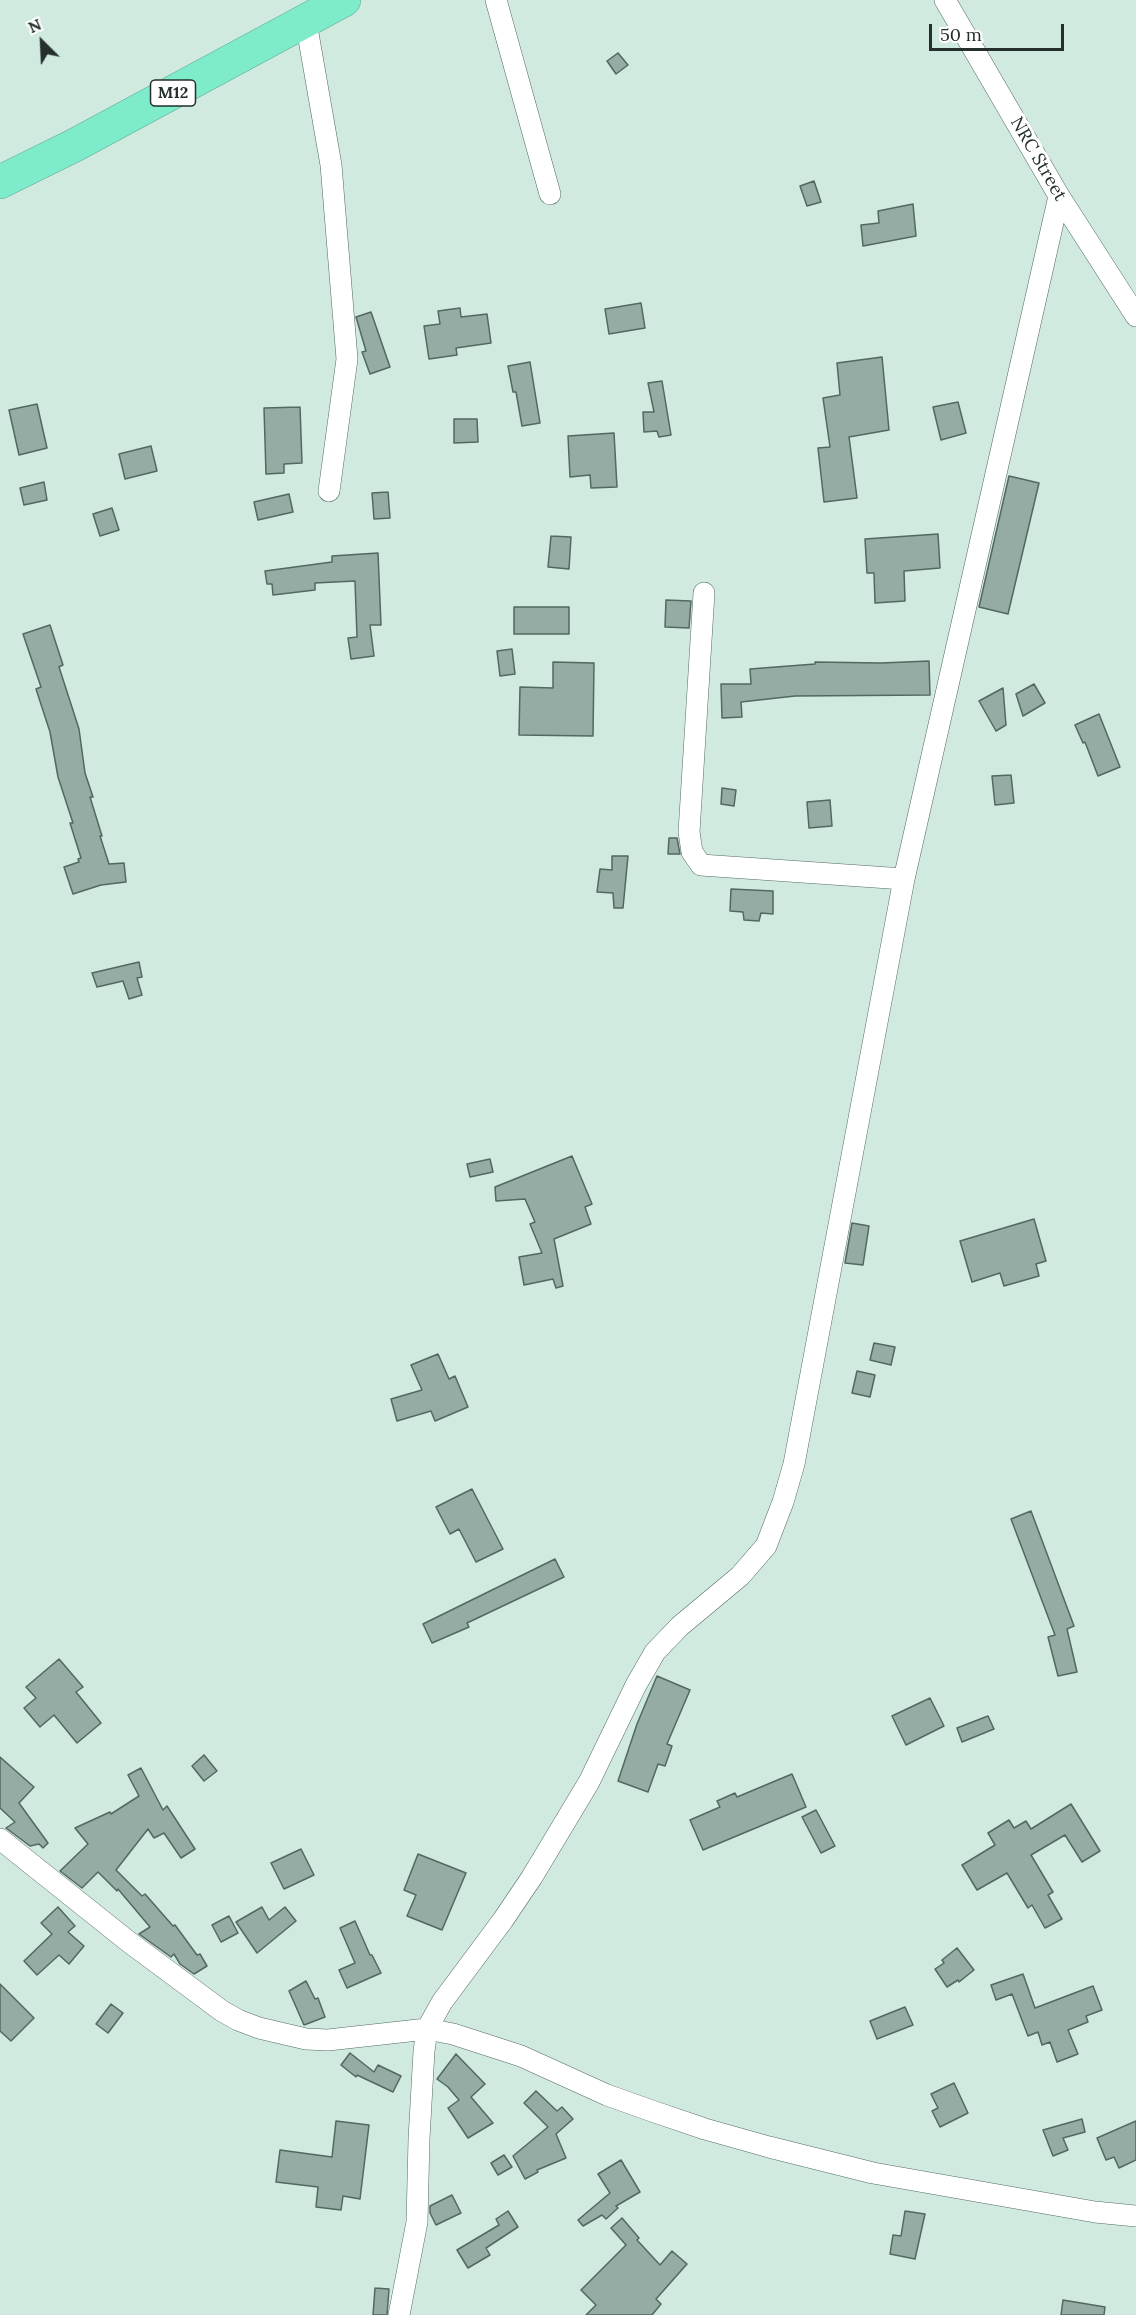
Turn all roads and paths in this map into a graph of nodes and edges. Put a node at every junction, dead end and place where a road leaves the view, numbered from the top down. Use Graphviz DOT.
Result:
graph roads {
  1 [pos="344,0"];
  2 [pos="496,0"];
  3 [pos="945,0"];
  4 [pos="306,22"];
  5 [pos="0,182"];
  6 [pos="550,194"];
  7 [pos="1059,196"];
  8 [pos="1136,316"];
  9 [pos="329,490"];
  10 [pos="704,593"];
  11 [pos="904,879"];
  12 [pos="0,1839"];
  13 [pos="427,2029"];
  14 [pos="1136,2216"];
  15 [pos="399,2315"];
  1 -- 4 [label="highway, M12"];
  2 -- 6 [label="street"];
  3 -- 7 [label="street, NRC Street"];
  4 -- 5 [label="highway, M12"];
  4 -- 9 [label="street"];
  7 -- 8 [label="street, NRC Street"];
  7 -- 11 [label="street"];
  10 -- 11 [label="street"];
  11 -- 13 [label="street"];
  12 -- 13 [label="street"];
  13 -- 14 [label="street"];
  13 -- 15 [label="street"];
}
